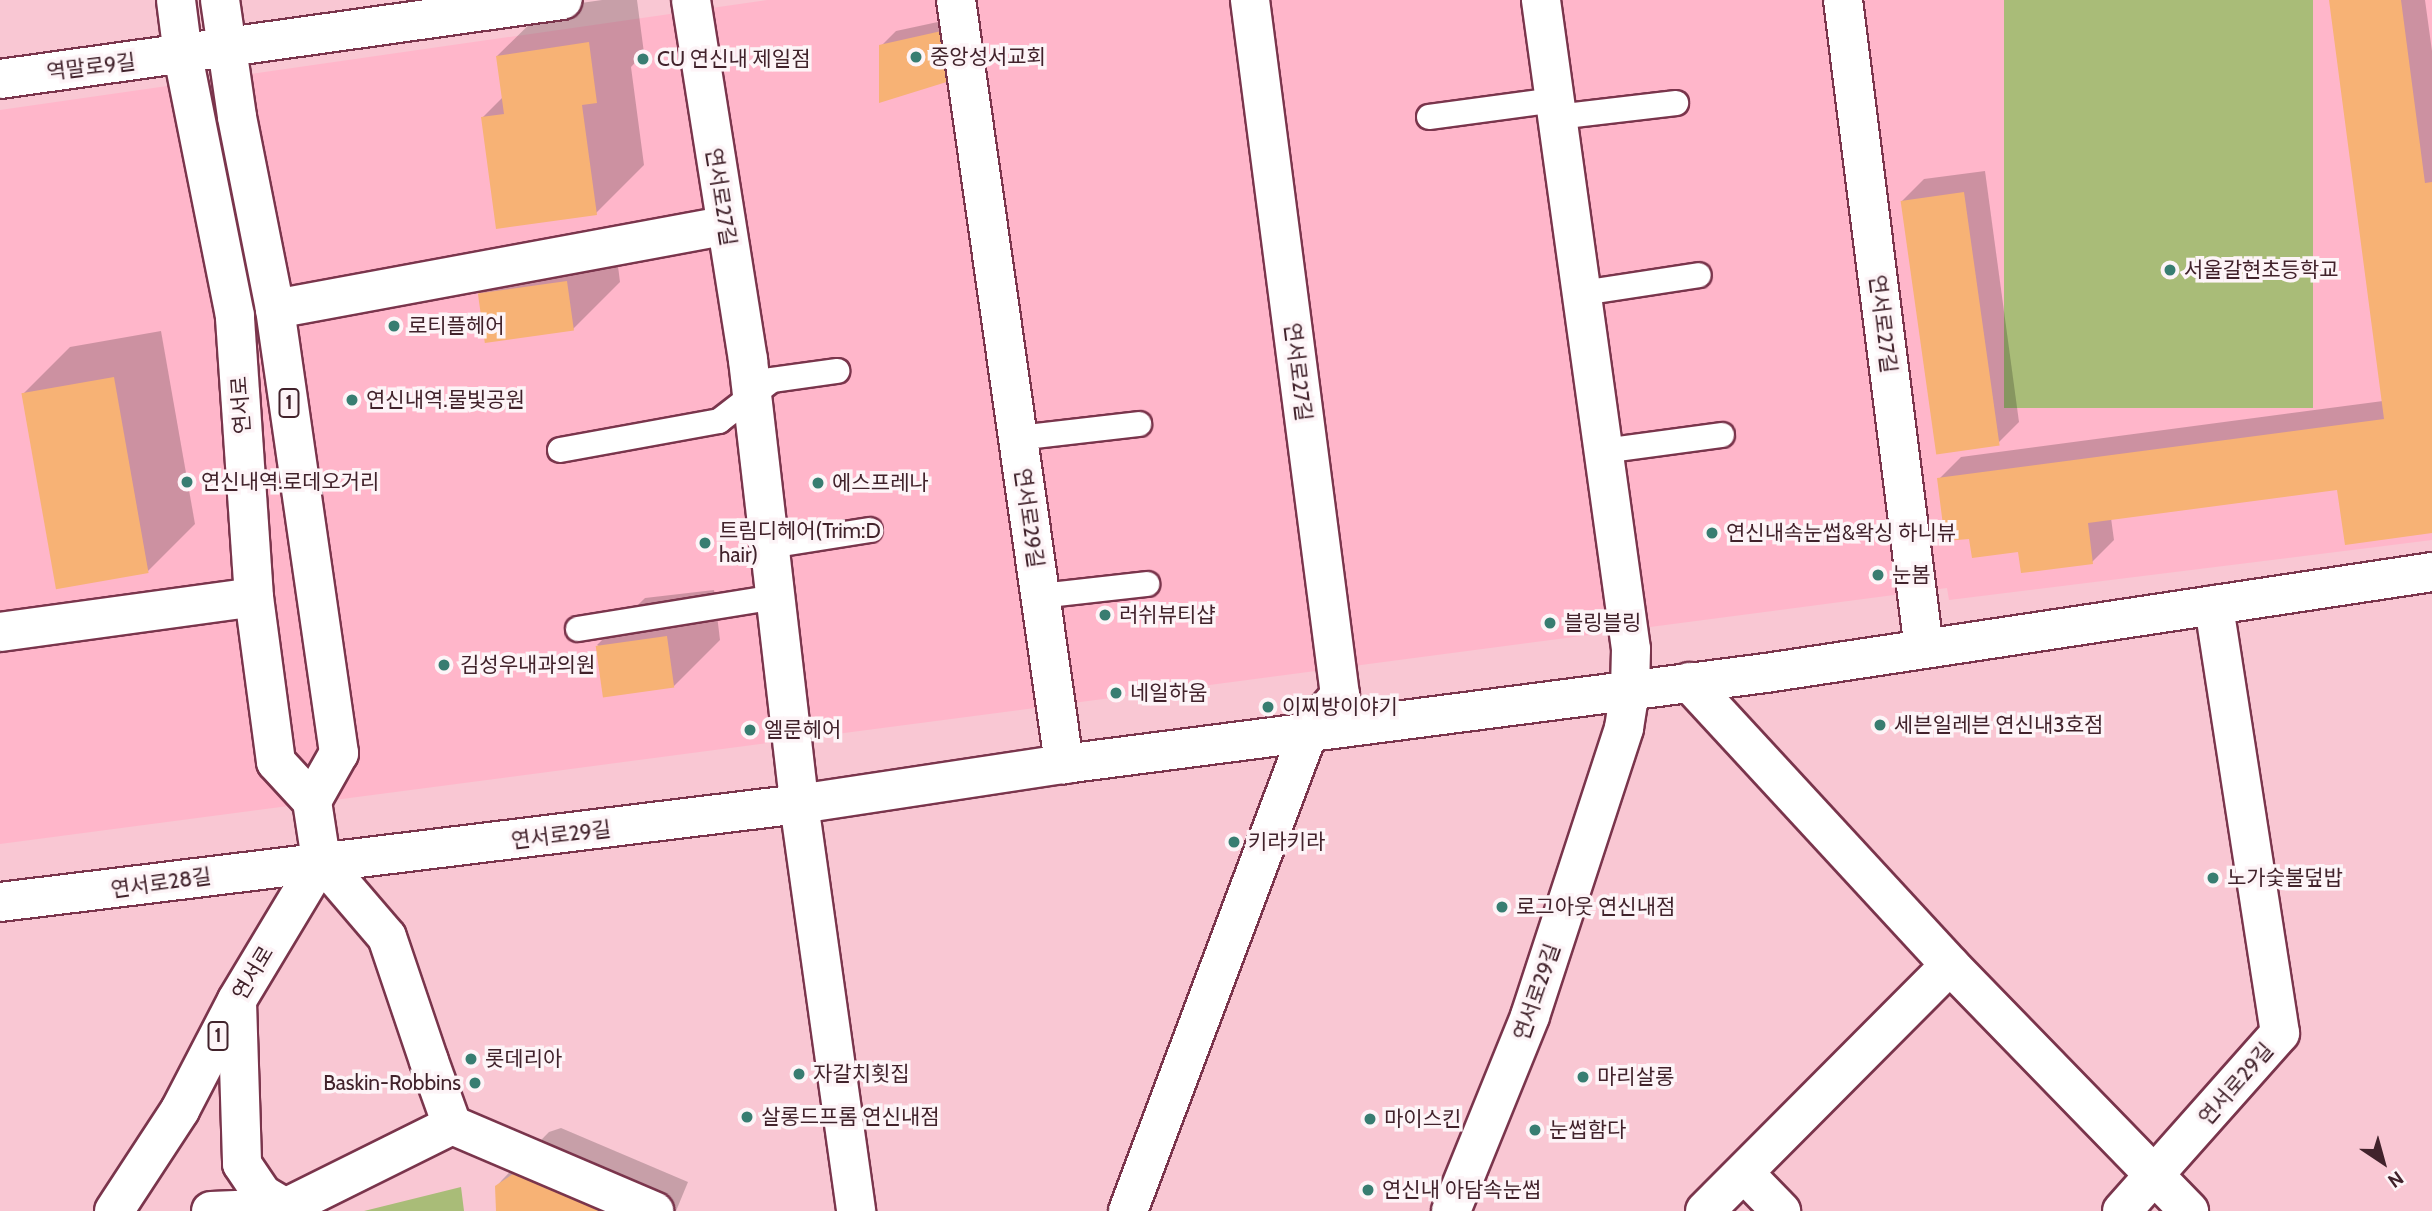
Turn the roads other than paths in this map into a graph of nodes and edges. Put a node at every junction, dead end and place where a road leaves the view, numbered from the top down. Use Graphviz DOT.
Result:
graph roads {
  1 [pos="176,0"];
  2 [pos="220,0"];
  3 [pos="562,0"];
  4 [pos="691,0"];
  5 [pos="957,0"];
  6 [pos="1250,0"];
  7 [pos="1541,0"];
  8 [pos="1843,0"];
  9 [pos="226,49"];
  10 [pos="183,55"];
  11 [pos="0,79"];
  12 [pos="1676,103"];
  13 [pos="1556,109"];
  14 [pos="1429,117"];
  15 [pos="725,226"];
  16 [pos="1699,275"];
  17 [pos="1582,293"];
  18 [pos="275,309"];
  19 [pos="837,371"];
  20 [pos="752,394"];
  21 [pos="1139,424"];
  22 [pos="1722,435"];
  23 [pos="1018,438"];
  24 [pos="560,450"];
  25 [pos="1603,451"];
  26 [pos="870,530"];
  27 [pos="769,546"];
  28 [pos="2432,572"];
  29 [pos="1147,584"];
  30 [pos="1040,596"];
  31 [pos="254,597"];
  32 [pos="775,597"];
  33 [pos="2214,605"];
  34 [pos="578,629"];
  35 [pos="0,632"];
  36 [pos="1923,649"];
  37 [pos="1689,682"];
  38 [pos="1630,690"];
  39 [pos="1308,733"];
  40 [pos="1064,764"];
  41 [pos="312,801"];
  42 [pos="799,804"];
  43 [pos="321,860"];
  44 [pos="0,902"];
  45 [pos="1950,965"];
  46 [pos="237,1000"];
  47 [pos="452,1125"];
  48 [pos="1745,1174"];
  49 [pos="2155,1177"];
  50 [pos="285,1208"];
  51 [pos="1453,1210"];
  52 [pos="114,1211"];
  53 [pos="211,1211"];
  54 [pos="654,1211"];
  55 [pos="856,1211"];
  56 [pos="1128,1211"];
  57 [pos="1705,1211"];
  58 [pos="1782,1211"];
  59 [pos="2122,1211"];
  60 [pos="2189,1211"];
  1 -- 10 [label="street, 연서로"];
  2 -- 9 [label="street, 1"];
  3 -- 9 [label="street"];
  4 -- 15 [label="street, 연서로27길"];
  5 -- 23 [label="street"];
  6 -- 39 [label="street, 연서로27길"];
  7 -- 13 [label="street"];
  8 -- 36 [label="street, 연서로27길"];
  9 -- 10 [label="street"];
  9 -- 18 [label="street, 1"];
  10 -- 11 [label="street, 역말로9길"];
  10 -- 31 [label="street, 연서로"];
  12 -- 13 [label="lane"];
  13 -- 14 [label="lane"];
  13 -- 17 [label="street"];
  15 -- 18 [label="street"];
  15 -- 20 [label="street, 연서로27길"];
  16 -- 17 [label="lane"];
  17 -- 25 [label="street"];
  18 -- 41 [label="street, 1"];
  19 -- 20 [label="lane"];
  20 -- 24 [label="lane"];
  20 -- 27 [label="street"];
  21 -- 23 [label="lane"];
  22 -- 25 [label="lane"];
  23 -- 30 [label="street, 연서로29길"];
  25 -- 38 [label="street, 연서로29길"];
  26 -- 27 [label="lane"];
  27 -- 32 [label="street"];
  28 -- 33 [label="street, 연서로29길"];
  29 -- 30 [label="lane"];
  30 -- 40 [label="street, 연서로29길"];
  31 -- 35 [label="street"];
  31 -- 41 [label="street, 연서로"];
  32 -- 34 [label="lane"];
  32 -- 42 [label="street"];
  33 -- 36 [label="street, 연서로29길"];
  33 -- 49 [label="street, 연서로29길"];
  36 -- 37 [label="street, 연서로29길"];
  37 -- 38 [label="street, 연서로29길"];
  37 -- 45 [label="street"];
  38 -- 39 [label="street, 연서로29길"];
  38 -- 51 [label="street, 연서로29길"];
  39 -- 40 [label="street, 연서로29길"];
  39 -- 56 [label="street"];
  40 -- 42 [label="street, 연서로29길"];
  41 -- 43 [label="street"];
  42 -- 43 [label="street, 연서로29길"];
  42 -- 55 [label="street"];
  43 -- 44 [label="street, 연서로28길"];
  43 -- 46 [label="street, 연서로 / 1"];
  43 -- 47 [label="street"];
  45 -- 48 [label="street"];
  45 -- 49 [label="street"];
  46 -- 50 [label="street"];
  46 -- 52 [label="street, 연서로 / 1"];
  47 -- 50 [label="street"];
  47 -- 54 [label="street"];
  48 -- 57 [label="street"];
  48 -- 58 [label="street"];
  49 -- 59 [label="street, 연서로29길"];
  49 -- 60 [label="street"];
  50 -- 53 [label="street"];
}
